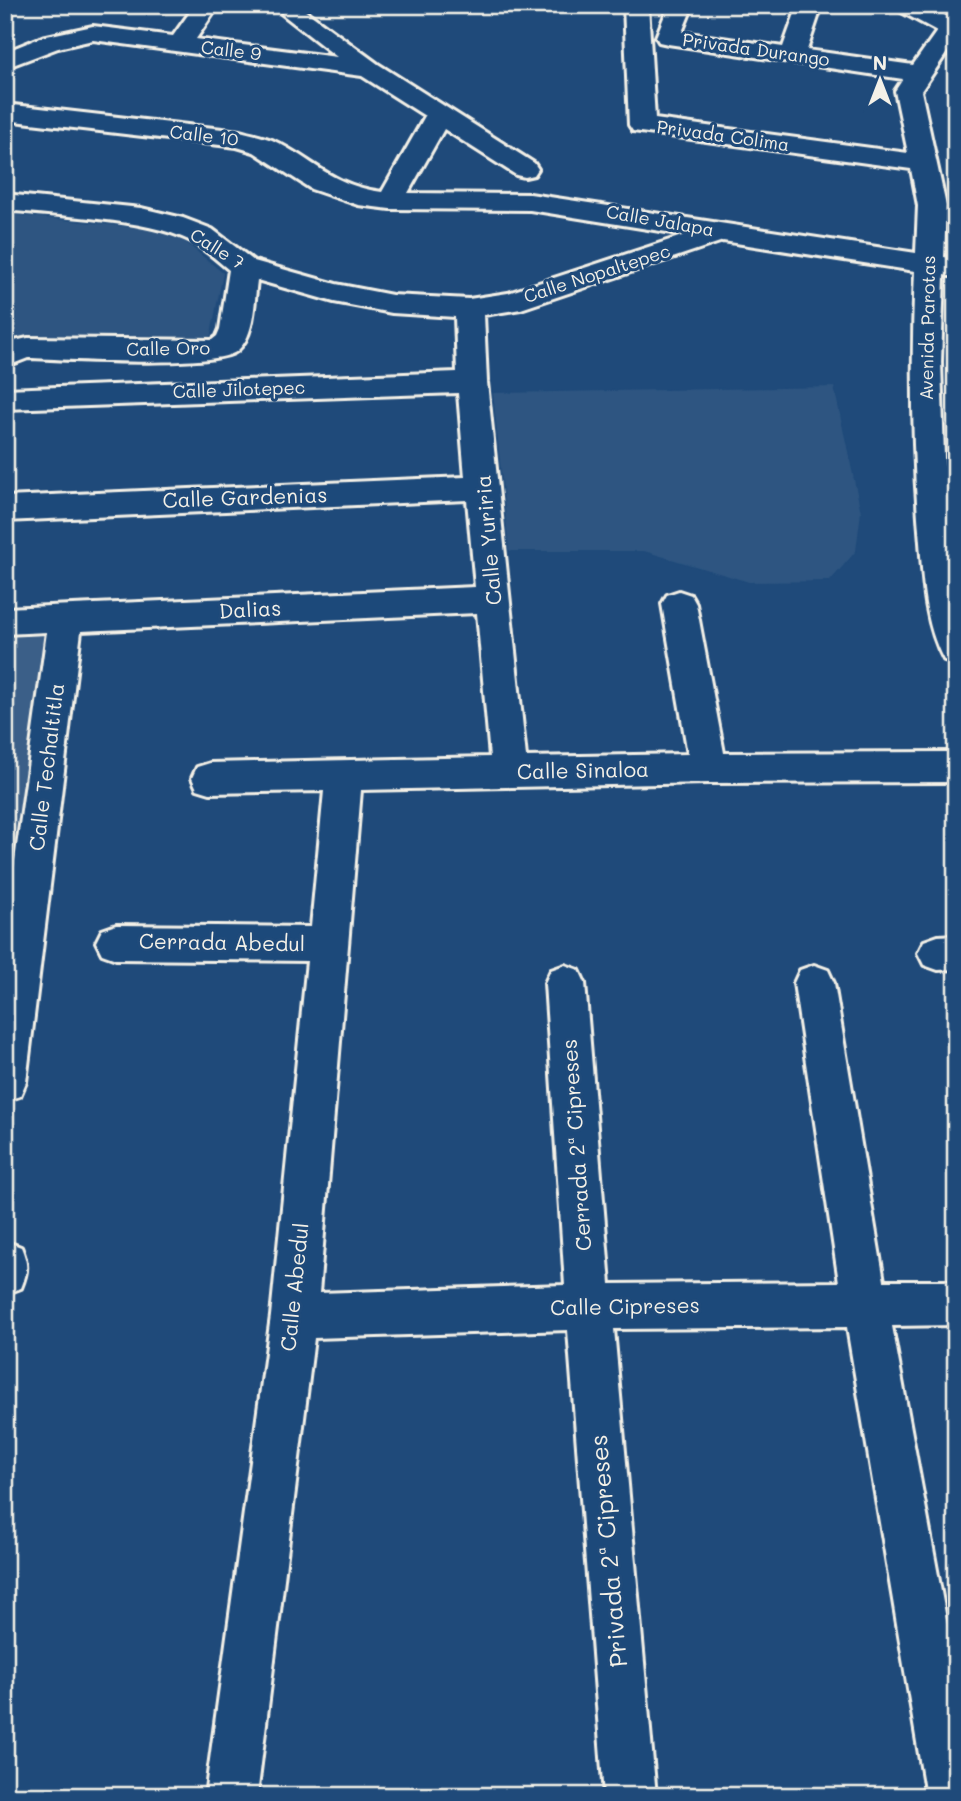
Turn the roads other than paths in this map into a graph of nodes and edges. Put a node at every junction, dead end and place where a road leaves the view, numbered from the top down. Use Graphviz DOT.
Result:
graph roads {
  1 [pos="92,5"];
  2 [pos="207,5"];
  3 [pos="636,5"];
  4 [pos="681,5"];
  5 [pos="810,5"];
  6 [pos="907,5"];
  7 [pos="294,15"];
  8 [pos="953,24"];
  9 [pos="93,33"];
  10 [pos="179,45"];
  11 [pos="793,55"];
  12 [pos="5,61"];
  13 [pos="369,69"];
  14 [pos="919,74"];
  15 [pos="5,112"];
  16 [pos="439,115"];
  17 [pos="923,163"];
  18 [pos="525,169"];
  19 [pos="390,201"];
  20 [pos="5,202"];
  21 [pos="722,232"];
  22 [pos="942,265"];
  23 [pos="244,267"];
  24 [pos="469,308"];
  25 [pos="17,353"];
  26 [pos="956,358"];
  27 [pos="926,362"];
  28 [pos="472,382"];
  29 [pos="5,399"];
  30 [pos="942,456"];
  31 [pos="484,488"];
  32 [pos="5,509"];
  33 [pos="947,561"];
  34 [pos="494,599"];
  35 [pos="680,604"];
  36 [pos="66,618"];
  37 [pos="5,621"];
  38 [pos="956,651"];
  39 [pos="956,767"];
  40 [pos="709,768"];
  41 [pos="509,772"];
  42 [pos="344,776"];
  43 [pos="210,778"];
  44 [pos="116,942"];
  45 [pos="328,944"];
  46 [pos="565,983"];
  47 [pos="814,983"];
  48 [pos="5,1082"];
  49 [pos="5,1263"];
  50 [pos="5,1272"];
  51 [pos="865,1302"];
  52 [pos="956,1303"];
  53 [pos="589,1307"];
  54 [pos="294,1316"];
  55 [pos="231,1796"];
  56 [pos="630,1796"];
  57 [pos="952,1796"];
  1 -- 9 [label="street"];
  2 -- 10 [label="street"];
  3 -- 17 [label="street, Privada Colima"];
  4 -- 11 [label="street, Privada Durango"];
  5 -- 11 [label="street"];
  6 -- 8 [label="street"];
  7 -- 13 [label="street"];
  8 -- 14 [label="street, Avenida Parotas"];
  9 -- 10 [label="street, Calle 9"];
  9 -- 12 [label="street"];
  10 -- 13 [label="street, Calle 9"];
  11 -- 14 [label="street, Privada Durango"];
  13 -- 16 [label="street"];
  14 -- 17 [label="street, Avenida Parotas"];
  15 -- 19 [label="street, Calle 10"];
  16 -- 18 [label="street"];
  16 -- 19 [label="street"];
  17 -- 22 [label="street, Avenida Parotas"];
  19 -- 21 [label="street, Calle Jalapa"];
  20 -- 23 [label="street, Calle 7"];
  21 -- 22 [label="street, Calle Jalapa"];
  21 -- 24 [label="street, Calle Nopaltepec"];
  22 -- 27 [label="street, Avenida Parotas"];
  23 -- 24 [label="street, Calle 7"];
  23 -- 25 [label="street, Calle Oro"];
  24 -- 28 [label="street, Calle Yuriria"];
  26 -- 27 [label="street"];
  27 -- 30 [label="street, Avenida Parotas"];
  28 -- 29 [label="street, Calle Jilotepec"];
  28 -- 31 [label="street, Calle Yuriria"];
  30 -- 33 [label="street, Avenida Parotas"];
  31 -- 32 [label="street, Calle Gardenias"];
  31 -- 34 [label="street, Calle Yuriria"];
  33 -- 38 [label="street, Avenida Parotas"];
  34 -- 36 [label="street, Dalias"];
  34 -- 41 [label="street, Calle Yuriria"];
  35 -- 40 [label="street"];
  36 -- 37 [label="street, Dalias"];
  36 -- 48 [label="street, Calle Techaltitla"];
  39 -- 40 [label="street, Calle Sinaloa"];
  40 -- 41 [label="street, Calle Sinaloa"];
  41 -- 42 [label="street, Calle Sinaloa"];
  42 -- 43 [label="street, Calle Sinaloa"];
  42 -- 45 [label="street, Calle Abedul"];
  44 -- 45 [label="street, Cerrada Abedul"];
  45 -- 54 [label="street, Calle Abedul"];
  46 -- 53 [label="street, Cerrada 2ª Cipreses"];
  47 -- 51 [label="street"];
  49 -- 50 [label="street"];
  51 -- 52 [label="street, Calle Cipreses"];
  51 -- 53 [label="street, Calle Cipreses"];
  51 -- 57 [label="street"];
  53 -- 54 [label="street, Calle Cipreses"];
  53 -- 56 [label="street, Privada 2ª Cipreses"];
  54 -- 55 [label="street, Calle Abedul"];
}
